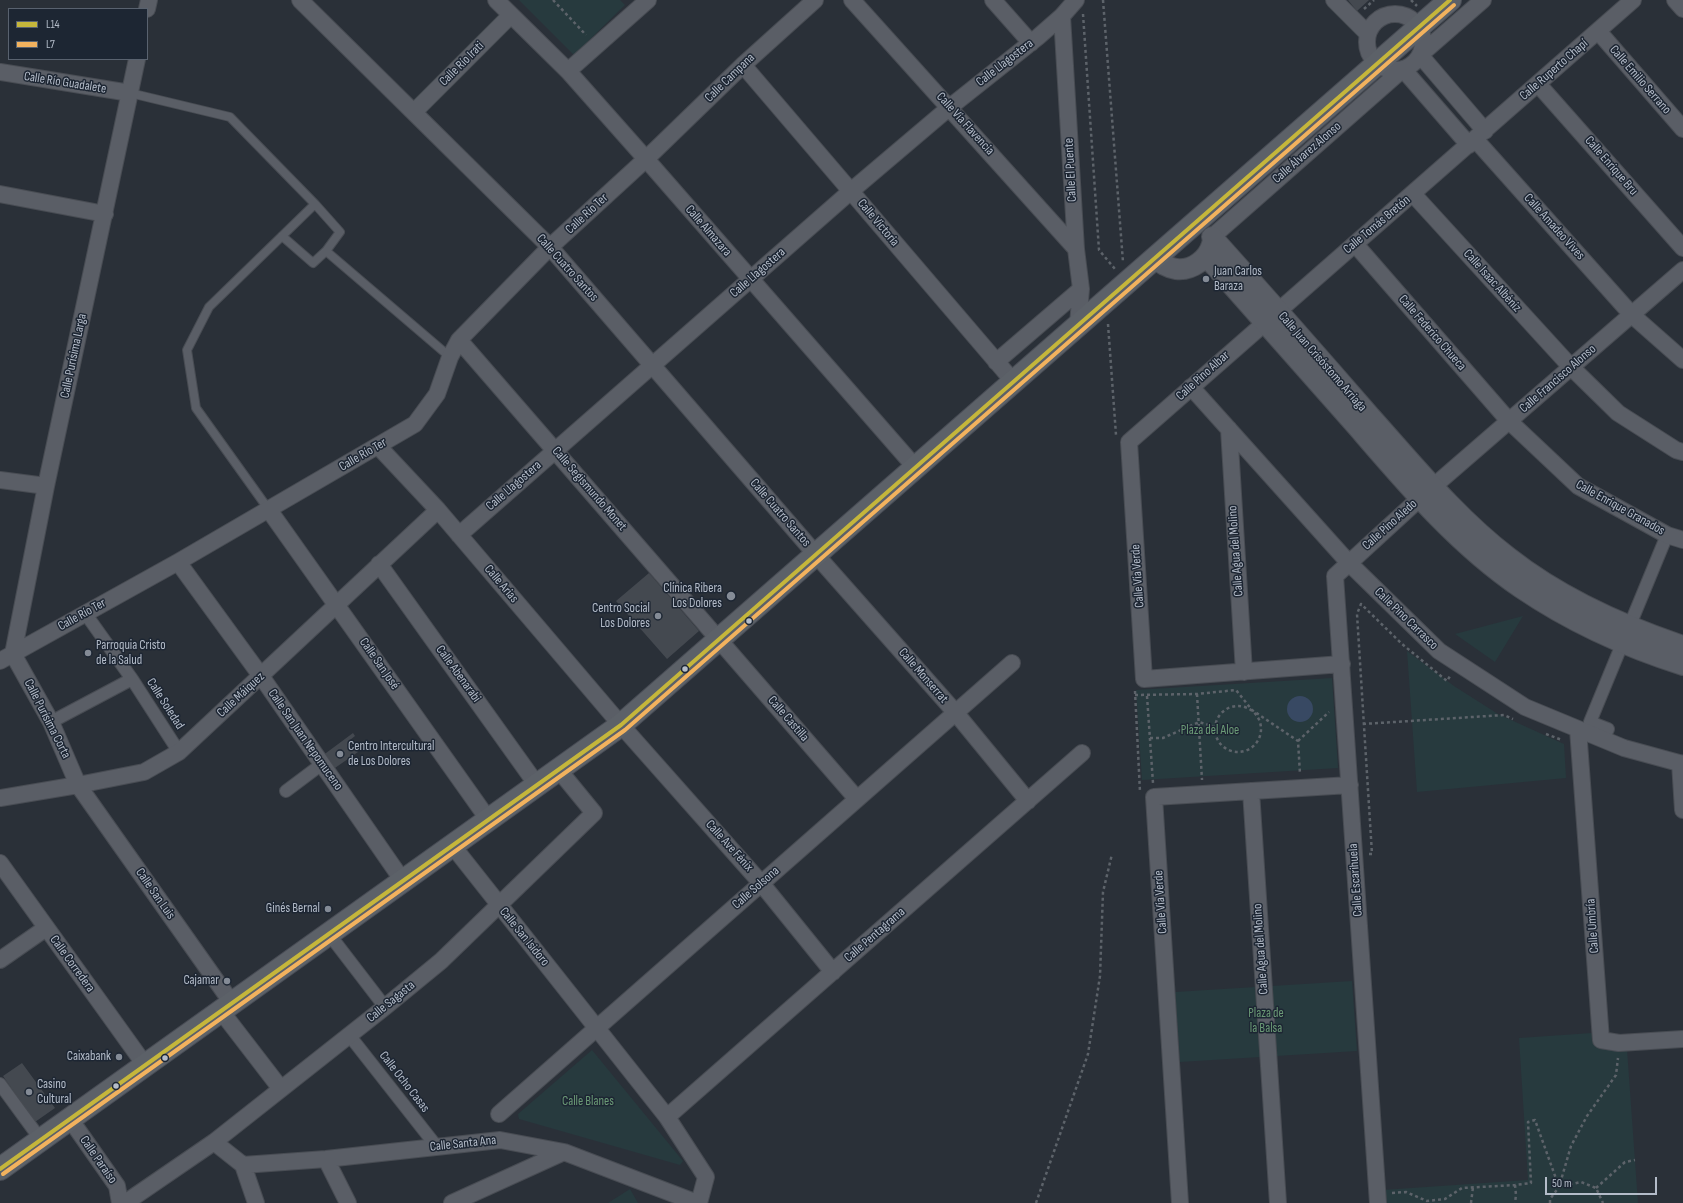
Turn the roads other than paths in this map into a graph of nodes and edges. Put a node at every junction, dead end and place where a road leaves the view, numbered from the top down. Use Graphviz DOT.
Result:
graph roads {
  1 [pos="300,0"];
  2 [pos="496,0"];
  3 [pos="648,0"];
  4 [pos="815,0"];
  5 [pos="852,0"];
  6 [pos="993,0"];
  7 [pos="1334,0"];
  8 [pos="1450,0"];
  9 [pos="1483,0"];
  10 [pos="1633,0"];
  11 [pos="1675,0"];
  12 [pos="1080,4"];
  13 [pos="1403,7"];
  14 [pos="1683,9"];
  15 [pos="511,15"];
  16 [pos="1062,16"];
  17 [pos="1419,27"];
  18 [pos="1598,31"];
  19 [pos="1368,34"];
  20 [pos="1031,43"];
  21 [pos="1420,56"];
  22 [pos="137,60"];
  23 [pos="1378,64"];
  24 [pos="743,65"];
  25 [pos="1403,69"];
  26 [pos="0,72"];
  27 [pos="568,72"];
  28 [pos="1538,84"];
  29 [pos="130,93"];
  30 [pos="950,107"];
  31 [pos="414,112"];
  32 [pos="1683,129"];
  33 [pos="1476,138"];
  34 [pos="646,158"];
  35 [pos="851,191"];
  36 [pos="0,194"];
  37 [pos="1413,194"];
  38 [pos="315,204"];
  39 [pos="105,214"];
  40 [pos="1204,215"];
  41 [pos="282,236"];
  42 [pos="1212,237"];
  43 [pos="1355,244"];
  44 [pos="550,247"];
  45 [pos="1683,248"];
  46 [pos="1076,249"];
  47 [pos="326,251"];
  48 [pos="1206,256"];
  49 [pos="1154,258"];
  50 [pos="1683,270"];
  51 [pos="750,279"];
  52 [pos="1081,289"];
  53 [pos="1632,315"];
  54 [pos="1271,316"];
  55 [pos="1078,324"];
  56 [pos="459,340"];
  57 [pos="450,357"];
  58 [pos="1683,360"];
  59 [pos="996,362"];
  60 [pos="653,366"];
  61 [pos="1571,367"];
  62 [pos="1013,381"];
  63 [pos="1191,387"];
  64 [pos="1509,421"];
  65 [pos="1229,429"];
  66 [pos="1123,439"];
  67 [pos="378,446"];
  68 [pos="555,451"];
  69 [pos="1683,452"];
  70 [pos="914,468"];
  71 [pos="0,480"];
  72 [pos="46,486"];
  73 [pos="1426,493"];
  74 [pos="269,510"];
  75 [pos="438,510"];
  76 [pos="459,535"];
  77 [pos="1667,535"];
  78 [pos="1683,540"];
  79 [pos="816,554"];
  80 [pos="178,562"];
  81 [pos="1349,563"];
  82 [pos="379,564"];
  83 [pos="336,604"];
  84 [pos="85,614"];
  85 [pos="1626,634"];
  86 [pos="719,639"];
  87 [pos="1683,646"];
  88 [pos="6,657"];
  89 [pos="1012,662"];
  90 [pos="1342,664"];
  91 [pos="1683,665"];
  92 [pos="1244,672"];
  93 [pos="261,676"];
  94 [pos="132,679"];
  95 [pos="955,712"];
  96 [pos="51,722"];
  97 [pos="620,725"];
  98 [pos="1578,729"];
  99 [pos="1603,740"];
  100 [pos="179,752"];
  101 [pos="1082,753"];
  102 [pos="322,764"];
  103 [pos="1681,764"];
  104 [pos="558,769"];
  105 [pos="78,785"];
  106 [pos="537,785"];
  107 [pos="1350,785"];
  108 [pos="286,791"];
  109 [pos="1250,791"];
  110 [pos="0,798"];
  111 [pos="857,799"];
  112 [pos="1028,800"];
  113 [pos="1683,810"];
  114 [pos="488,819"];
  115 [pos="452,845"];
  116 [pos="0,863"];
  117 [pos="403,881"];
  118 [pos="761,883"];
  119 [pos="499,906"];
  120 [pos="46,928"];
  121 [pos="329,934"];
  122 [pos="0,960"];
  123 [pos="833,972"];
  124 [pos="226,1007"];
  125 [pos="385,1007"];
  126 [pos="597,1027"];
  127 [pos="349,1035"];
  128 [pos="1683,1040"];
  129 [pos="145,1065"];
  130 [pos="0,1084"];
  131 [pos="281,1089"];
  132 [pos="499,1114"];
  133 [pos="667,1117"];
  134 [pos="70,1119"];
  135 [pos="41,1140"];
  136 [pos="214,1142"];
  137 [pos="437,1147"];
  138 [pos="564,1152"];
  139 [pos="326,1159"];
  140 [pos="243,1165"];
  141 [pos="0,1169"];
  142 [pos="1384,1200"];
  143 [pos="120,1203"];
  144 [pos="125,1203"];
  145 [pos="256,1203"];
  146 [pos="348,1203"];
  147 [pos="452,1203"];
  148 [pos="698,1203"];
  149 [pos="1180,1203"];
  150 [pos="1278,1203"];
  1 -- 31 [label="street, Calle Cuatro Santos"];
  2 -- 15 [label="street, Calle Almazara"];
  3 -- 27 [label="street"];
  4 -- 24 [label="street, Calle Campana"];
  5 -- 30 [label="street, Calle Vía Flavencia"];
  6 -- 20 [label="street"];
  7 -- 19 [label="street"];
  8 -- 17 [label="main road, Calle Álvarez Alonso"];
  9 -- 21 [label="street"];
  10 -- 18 [label="street, Calle Ruperto Chapí"];
  11 -- 14 [label="street"];
  12 -- 16 [label="street, Calle Llagostera"];
  13 -- 17 [label="street"];
  13 -- 19 [label="street"];
  15 -- 27 [label="street, Calle Almazara"];
  15 -- 31 [label="street, Calle Río Irati"];
  16 -- 20 [label="street, Calle Llagostera"];
  16 -- 46 [label="street, Calle El Puente"];
  17 -- 21 [label="street"];
  17 -- 23 [label="main road, Calle Álvarez Alonso"];
  18 -- 28 [label="street, Calle Ruperto Chapí"];
  18 -- 32 [label="street, Calle Emilio Serrano"];
  19 -- 23 [label="street"];
  20 -- 30 [label="street, Calle Llagostera"];
  21 -- 25 [label="street, Calle Álvarez Alonso"];
  21 -- 33 [label="street"];
  22 -- 29 [label="street, Calle Purísima Larga"];
  23 -- 25 [label="street"];
  23 -- 40 [label="main road, Calle Álvarez Alonso"];
  24 -- 34 [label="street, Calle Campana"];
  24 -- 35 [label="street, Calle Victoria"];
  25 -- 33 [label="street"];
  25 -- 42 [label="street, Calle Álvarez Alonso"];
  26 -- 29 [label="street, Calle Río Guadalete"];
  27 -- 34 [label="street, Calle Almazara"];
  28 -- 33 [label="street, Calle Ruperto Chapí"];
  28 -- 45 [label="street, Calle Enrique Bru"];
  29 -- 38 [label="lane"];
  29 -- 39 [label="street, Calle Purísima Larga"];
  30 -- 35 [label="street, Calle Llagostera"];
  30 -- 46 [label="street, Calle Vía Flavencia"];
  31 -- 44 [label="street, Calle Cuatro Santos"];
  33 -- 37 [label="street, Calle Tomás Bretón"];
  33 -- 53 [label="street, Calle Amadeo Vives"];
  34 -- 44 [label="street, Calle Río Ter"];
  34 -- 51 [label="street, Calle Almazara"];
  35 -- 51 [label="street, Calle Llagostera"];
  35 -- 59 [label="street, Calle Victoria"];
  36 -- 39 [label="street"];
  37 -- 43 [label="street, Calle Tomás Bretón"];
  37 -- 61 [label="street, Calle Isaac Albéniz"];
  38 -- 41 [label="lane"];
  38 -- 47 [label="lane"];
  39 -- 72 [label="street, Calle Purísima Larga"];
  40 -- 42 [label="street"];
  40 -- 49 [label="main road, Calle Álvarez Alonso"];
  41 -- 47 [label="lane"];
  41 -- 74 [label="lane"];
  42 -- 48 [label="street"];
  42 -- 54 [label="street, Calle Juan Crisóstomo Arriaga"];
  43 -- 54 [label="street, Calle Tomás Bretón"];
  43 -- 64 [label="street, Calle Federico Chueca"];
  44 -- 56 [label="street, Calle Río Ter"];
  44 -- 60 [label="street, Calle Cuatro Santos"];
  46 -- 52 [label="street, Calle El Puente"];
  47 -- 57 [label="lane"];
  48 -- 49 [label="street"];
  48 -- 54 [label="street, Calle Juan Crisóstomo Arriaga"];
  49 -- 55 [label="main road, Calle Álvarez Alonso"];
  50 -- 53 [label="street, Calle Francisco Alonso"];
  51 -- 60 [label="street, Calle Llagostera"];
  51 -- 70 [label="street, Calle Almazara"];
  52 -- 55 [label="street, Calle El Puente"];
  52 -- 59 [label="street"];
  53 -- 58 [label="street, Calle Amadeo Vives"];
  53 -- 61 [label="street, Calle Francisco Alonso"];
  54 -- 63 [label="street, Calle Pino Albar"];
  54 -- 73 [label="street, Calle Juan Crisóstomo Arriaga"];
  55 -- 62 [label="main road, Calle Álvarez Alonso"];
  56 -- 57 [label="street, Calle Río Ter"];
  56 -- 68 [label="street, Calle Segismundo Monet"];
  57 -- 67 [label="street, Calle Río Ter"];
  59 -- 62 [label="street, Calle Victoria"];
  60 -- 68 [label="street, Calle Llagostera"];
  60 -- 79 [label="street, Calle Cuatro Santos"];
  61 -- 64 [label="street, Calle Francisco Alonso"];
  61 -- 69 [label="street, Calle Isaac Albéniz"];
  62 -- 70 [label="main road, Calle Álvarez Alonso"];
  63 -- 65 [label="street, Calle Pino Carrasco"];
  63 -- 66 [label="street, Calle Pino Albar"];
  64 -- 73 [label="street, Calle Francisco Alonso"];
  64 -- 77 [label="street, Calle Enrique Granados"];
  65 -- 81 [label="street, Calle Pino Carrasco"];
  65 -- 92 [label="street, Calle Agua del Molino"];
  66 -- 92 [label="street, Calle Vía Verde"];
  67 -- 74 [label="street, Calle Río Ter"];
  67 -- 75 [label="street, Calle Arias"];
  68 -- 76 [label="street, Calle Llagostera"];
  68 -- 86 [label="street, Calle Segismundo Monet"];
  70 -- 79 [label="main road, Calle Álvarez Alonso"];
  71 -- 72 [label="street"];
  72 -- 88 [label="street, Calle Purísima Larga"];
  73 -- 81 [label="street, Calle Pino Aledo"];
  73 -- 85 [label="street, Calle Juan Crisóstomo Arriaga"];
  74 -- 80 [label="street, Calle Río Ter"];
  74 -- 83 [label="street, Calle San José"];
  75 -- 76 [label="street, Calle Arias"];
  75 -- 82 [label="street, Calle Máiquez"];
  76 -- 97 [label="street, Calle Arias"];
  77 -- 78 [label="street, Calle Enrique Granados"];
  77 -- 85 [label="street"];
  79 -- 86 [label="main road, Calle Álvarez Alonso"];
  79 -- 95 [label="street, Calle Monserrat"];
  80 -- 84 [label="street, Calle Río Ter"];
  80 -- 93 [label="street, Calle San Juan Nepomuceno"];
  81 -- 90 [label="street, Calle Escarihuela"];
  81 -- 98 [label="street, Calle Pino Carrasco"];
  82 -- 83 [label="street, Calle Máiquez"];
  82 -- 106 [label="street, Calle Abenarabi"];
  83 -- 93 [label="street, Calle Máiquez"];
  83 -- 114 [label="street, Calle San José"];
  84 -- 88 [label="street, Calle Río Ter"];
  84 -- 94 [label="street, Calle Soledad"];
  85 -- 87 [label="street"];
  85 -- 91 [label="street"];
  85 -- 99 [label="street"];
  86 -- 97 [label="main road, Calle Álvarez Alonso"];
  86 -- 111 [label="street, Calle Castilla"];
  88 -- 96 [label="street, Calle Purísima Corta"];
  89 -- 95 [label="street, Calle Solsona"];
  90 -- 92 [label="street, Calle Vía Verde"];
  90 -- 107 [label="street, Calle Escarihuela"];
  93 -- 100 [label="street, Calle Máiquez"];
  93 -- 102 [label="street, Calle San Juan Nepomuceno"];
  94 -- 96 [label="street"];
  94 -- 100 [label="street, Calle Soledad"];
  95 -- 111 [label="street, Calle Solsona"];
  95 -- 112 [label="street, Calle Monserrat"];
  96 -- 105 [label="street, Calle Purísima Corta"];
  97 -- 104 [label="main road, Calle Álvarez Alonso"];
  97 -- 118 [label="street, Calle Ave Fénix"];
  98 -- 99 [label="street, Calle Pino Carrasco"];
  98 -- 128 [label="street, Calle Umbría"];
  99 -- 103 [label="street, Calle Pino Carrasco"];
  100 -- 105 [label="street, Calle Máiquez"];
  101 -- 112 [label="street, Calle Pentagrama"];
  102 -- 108 [label="street"];
  102 -- 117 [label="street, Calle San Juan Nepomuceno"];
  103 -- 113 [label="street"];
  104 -- 106 [label="main road, Calle Álvarez Alonso"];
  104 -- 119 [label="street, Calle Sagasta"];
  105 -- 110 [label="street, Calle Máiquez"];
  105 -- 124 [label="street, Calle San Luis"];
  106 -- 114 [label="main road, Calle Álvarez Alonso"];
  107 -- 109 [label="street, Calle Vía Verde"];
  107 -- 142 [label="street, Calle Escarihuela"];
  109 -- 149 [label="street, Calle Vía Verde"];
  109 -- 150 [label="street, Calle Agua del Molino"];
  111 -- 118 [label="street, Calle Solsona"];
  112 -- 123 [label="street, Calle Pentagrama"];
  114 -- 115 [label="main road, Calle Álvarez Alonso"];
  115 -- 117 [label="main road, Calle Álvarez Alonso"];
  115 -- 119 [label="street, Calle San Isidoro"];
  116 -- 120 [label="street, Calle Corredera"];
  117 -- 121 [label="main road, Calle Álvarez Alonso"];
  118 -- 123 [label="street, Calle Ave Fénix"];
  118 -- 126 [label="street, Calle Solsona"];
  119 -- 125 [label="street, Calle Sagasta"];
  119 -- 126 [label="street, Calle San Isidoro"];
  120 -- 122 [label="street"];
  120 -- 129 [label="street, Calle Corredera"];
  121 -- 124 [label="main road, Calle Álvarez Alonso"];
  121 -- 125 [label="street"];
  123 -- 133 [label="street, Calle Pentagrama"];
  124 -- 129 [label="main road, Calle Álvarez Alonso"];
  124 -- 131 [label="street, Calle San Luis"];
  125 -- 127 [label="street, Calle Sagasta"];
  126 -- 132 [label="street, Calle Solsona"];
  126 -- 133 [label="street"];
  127 -- 131 [label="street, Calle Sagasta"];
  127 -- 137 [label="street, Calle Ocho Casas"];
  129 -- 134 [label="main road, Calle Álvarez Alonso"];
  130 -- 135 [label="street"];
  131 -- 136 [label="street, Calle Sagasta"];
  133 -- 148 [label="street"];
  134 -- 135 [label="main road, Calle Álvarez Alonso"];
  134 -- 143 [label="street, Calle Paraíso"];
  135 -- 141 [label="main road, Calle Álvarez Alonso"];
  136 -- 140 [label="street"];
  136 -- 144 [label="street, Calle Sagasta"];
  137 -- 138 [label="street, Calle Santa Ana"];
  137 -- 139 [label="street, Calle Santa Ana"];
  138 -- 147 [label="street"];
  138 -- 148 [label="street, Calle Santa Ana"];
  139 -- 140 [label="street, Calle Santa Ana"];
  139 -- 146 [label="street"];
  140 -- 145 [label="street"];
}
